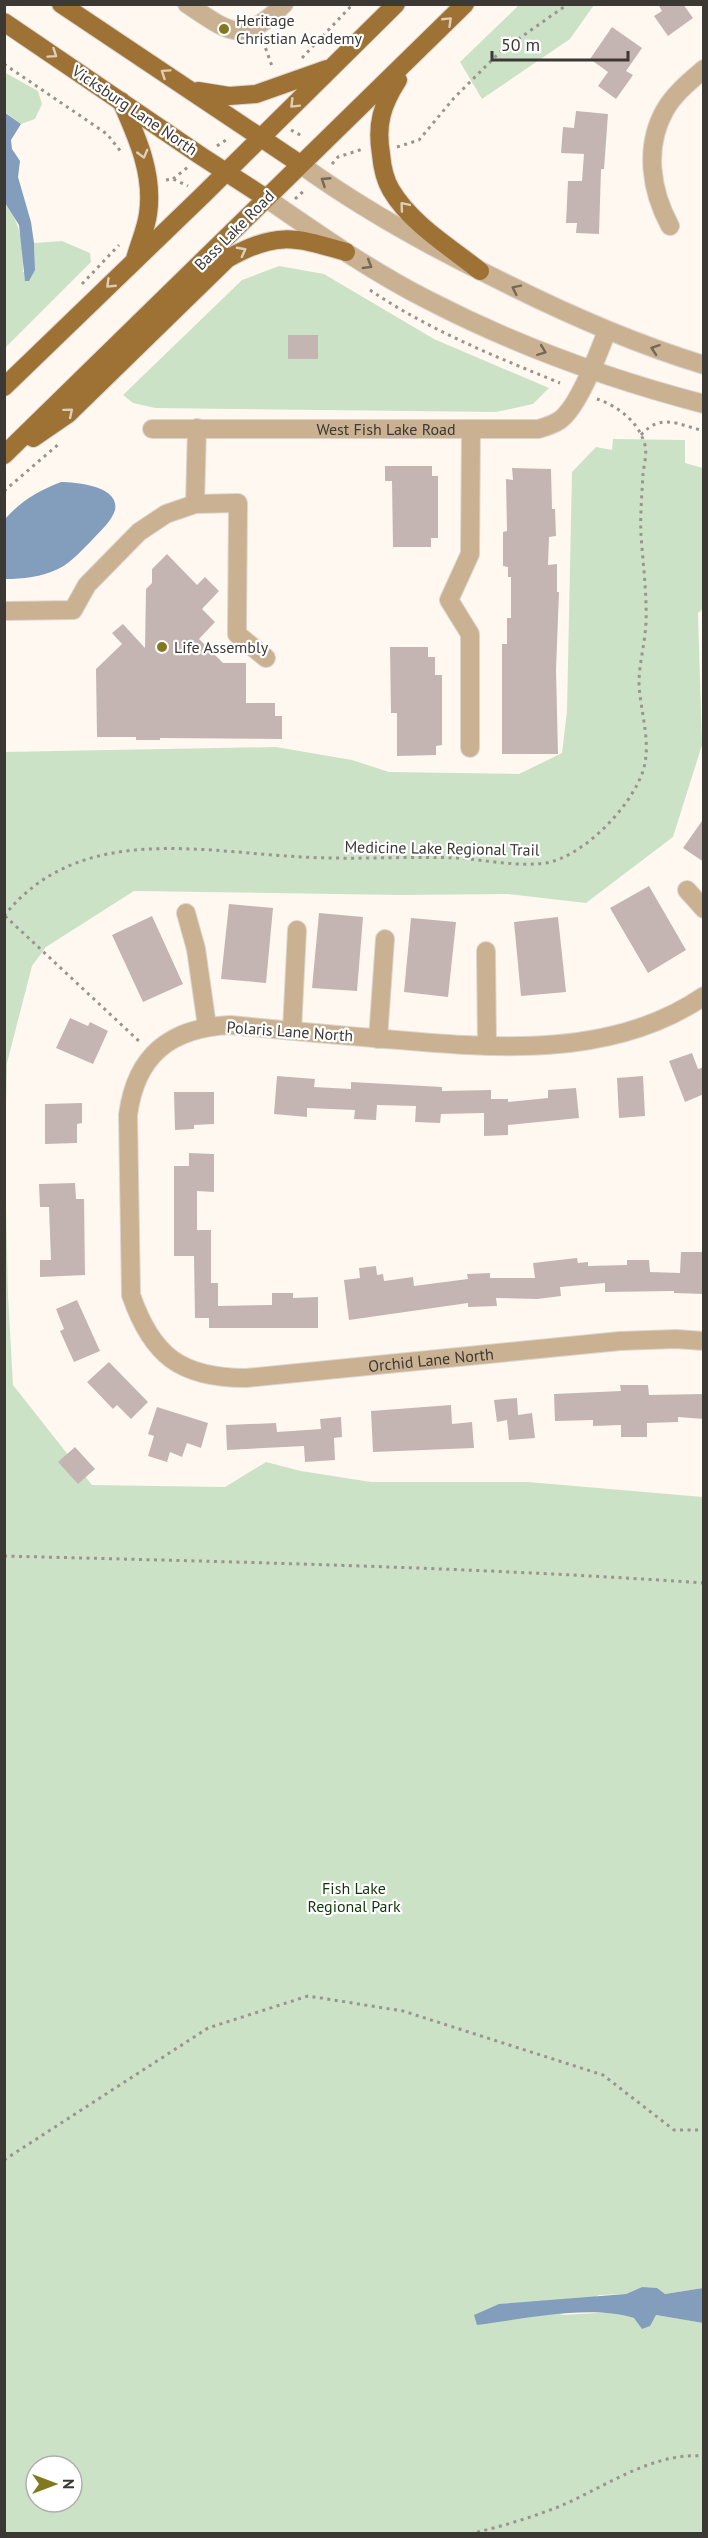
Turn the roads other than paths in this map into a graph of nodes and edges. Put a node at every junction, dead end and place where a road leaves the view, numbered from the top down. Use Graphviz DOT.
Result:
graph roads {
  1 [pos="61,4"];
  2 [pos="187,4"];
  3 [pos="285,4"];
  4 [pos="396,4"];
  5 [pos="465,4"];
  6 [pos="4,22"];
  7 [pos="419,48"];
  8 [pos="332,67"];
  9 [pos="704,69"];
  10 [pos="191,90"];
  11 [pos="120,100"];
  12 [pos="261,137"];
  13 [pos="300,164"];
  14 [pos="227,172"];
  15 [pos="266,198"];
  16 [pos="670,226"];
  17 [pos="346,252"];
  18 [pos="134,261"];
  19 [pos="480,271"];
  20 [pos="607,331"];
  21 [pos="704,365"];
  22 [pos="591,370"];
  23 [pos="4,387"];
  24 [pos="704,404"];
  25 [pos="152,429"];
  26 [pos="198,429"];
  27 [pos="471,429"];
  28 [pos="4,457"];
  29 [pos="195,504"];
  30 [pos="4,611"];
  31 [pos="266,658"];
  32 [pos="470,748"];
  33 [pos="687,890"];
  34 [pos="704,909"];
  35 [pos="186,913"];
  36 [pos="297,930"];
  37 [pos="385,939"];
  38 [pos="486,951"];
  39 [pos="704,996"];
  40 [pos="207,1026"];
  41 [pos="292,1031"];
  42 [pos="378,1039"];
  43 [pos="488,1046"];
  44 [pos="704,1341"];
  45 [pos="165,1353"];
  10 -- 1 [label="main road, one-way"];
  2 -- 3 [label="street"];
  4 -- 8 [label="main road"];
  7 -- 5 [label="main road, Bass Lake Road, one-way"];
  6 -- 11 [label="main road, Vicksburg Lane North, one-way"];
  7 -- 13 [label="main road, Bass Lake Road"];
  19 -- 7 [label="main road, one-way"];
  8 -- 10 [label="main road"];
  8 -- 12 [label="main road, one-way"];
  9 -- 16 [label="street"];
  10 -- 12 [label="main road"];
  11 -- 14 [label="main road, Vicksburg Lane North"];
  11 -- 18 [label="main road, one-way"];
  12 -- 13 [label="main road"];
  12 -- 14 [label="main road"];
  13 -- 15 [label="main road, Bass Lake Road"];
  19 -- 13 [label="street, one-way"];
  14 -- 15 [label="main road, Vicksburg Lane North"];
  14 -- 18 [label="main road"];
  15 -- 17 [label="street"];
  15 -- 28 [label="main road, Bass Lake Road"];
  17 -- 22 [label="street, one-way"];
  28 -- 17 [label="main road, one-way"];
  18 -- 23 [label="main road, one-way"];
  20 -- 19 [label="street, one-way"];
  21 -- 20 [label="street, one-way"];
  20 -- 22 [label="street, West Fish Lake Road"];
  22 -- 24 [label="street"];
  22 -- 27 [label="street, West Fish Lake Road"];
  25 -- 26 [label="street, West Fish Lake Road"];
  26 -- 27 [label="street, West Fish Lake Road"];
  26 -- 29 [label="street"];
  27 -- 32 [label="street"];
  29 -- 30 [label="street"];
  29 -- 31 [label="street"];
  33 -- 34 [label="street"];
  35 -- 40 [label="street"];
  36 -- 41 [label="street"];
  37 -- 42 [label="street"];
  38 -- 43 [label="street"];
  39 -- 43 [label="street, Polaris Lane North"];
  40 -- 41 [label="street, Polaris Lane North"];
  40 -- 45 [label="street, Polaris Lane North"];
  41 -- 42 [label="street, Polaris Lane North"];
  42 -- 43 [label="street, Polaris Lane North"];
  44 -- 45 [label="street, Orchid Lane North"];
}
